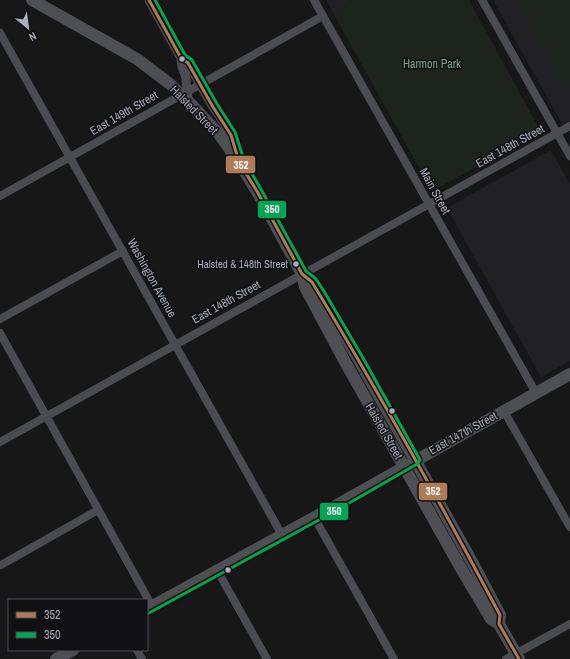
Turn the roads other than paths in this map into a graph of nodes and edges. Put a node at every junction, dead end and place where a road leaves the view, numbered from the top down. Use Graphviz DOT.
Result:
graph roads {
  1 [pos="32,0"];
  2 [pos="148,0"];
  3 [pos="314,0"];
  4 [pos="482,0"];
  5 [pos="323,16"];
  6 [pos="0,33"];
  7 [pos="181,58"];
  8 [pos="200,84"];
  9 [pos="186,96"];
  10 [pos="570,126"];
  11 [pos="557,133"];
  12 [pos="570,156"];
  13 [pos="70,158"];
  14 [pos="239,162"];
  15 [pos="0,196"];
  16 [pos="429,204"];
  17 [pos="123,251"];
  18 [pos="302,274"];
  19 [pos="0,319"];
  20 [pos="0,333"];
  21 [pos="175,344"];
  22 [pos="570,374"];
  23 [pos="536,393"];
  24 [pos="504,411"];
  25 [pos="46,416"];
  26 [pos="0,442"];
  27 [pos="415,460"];
  28 [pos="404,466"];
  29 [pos="98,510"];
  30 [pos="314,517"];
  31 [pos="570,527"];
  32 [pos="282,535"];
  33 [pos="1,565"];
  34 [pos="218,570"];
  35 [pos="145,599"];
  36 [pos="150,608"];
  37 [pos="500,624"];
  38 [pos="570,624"];
  39 [pos="71,651"];
  40 [pos="514,657"];
  41 [pos="56,659"];
  42 [pos="267,659"];
  43 [pos="394,659"];
  1 -- 9 [label="main road, Halsted Street"];
  2 -- 7 [label="street"];
  3 -- 5 [label="street, Main Street"];
  4 -- 11 [label="street"];
  5 -- 8 [label="street, East 149th Street"];
  5 -- 16 [label="street, Main Street"];
  6 -- 13 [label="street, Washington Avenue"];
  7 -- 8 [label="street"];
  7 -- 9 [label="street"];
  8 -- 9 [label="street, East 149th Street"];
  8 -- 14 [label="street"];
  9 -- 13 [label="street, East 149th Street"];
  9 -- 14 [label="main road, Halsted Street"];
  10 -- 11 [label="street, East 148th Street"];
  11 -- 12 [label="street"];
  11 -- 16 [label="street, East 148th Street"];
  13 -- 15 [label="street, East 149th Street"];
  13 -- 17 [label="street, Washington Avenue"];
  14 -- 18 [label="main road, Halsted Street"];
  16 -- 18 [label="street, East 148th Street"];
  16 -- 23 [label="street, Main Street"];
  17 -- 19 [label="street"];
  17 -- 21 [label="street, Washington Avenue"];
  18 -- 21 [label="street, East 148th Street"];
  18 -- 27 [label="main road, Halsted Street"];
  18 -- 28 [label="main road, Halsted Street"];
  20 -- 25 [label="street"];
  21 -- 25 [label="street, East 148th Street"];
  21 -- 32 [label="street, Washington Avenue"];
  22 -- 23 [label="main road, East 147th Street"];
  23 -- 24 [label="main road, East 147th Street"];
  24 -- 27 [label="main road, East 147th Street"];
  24 -- 31 [label="street"];
  25 -- 26 [label="street, East 148th Street"];
  25 -- 29 [label="street"];
  27 -- 28 [label="main road, East 147th Street"];
  27 -- 37 [label="main road, Halsted Street"];
  28 -- 30 [label="main road, East 147th Street"];
  28 -- 37 [label="main road, Halsted Street"];
  29 -- 33 [label="street"];
  29 -- 35 [label="street"];
  30 -- 32 [label="main road, East 147th Street"];
  30 -- 43 [label="street"];
  32 -- 34 [label="main road, East 147th Street"];
  34 -- 36 [label="main road, East 147th Street"];
  34 -- 42 [label="street"];
  37 -- 40 [label="main road, Halsted Street"];
  38 -- 40 [label="street"];
  39 -- 41 [label="main road"];
}
